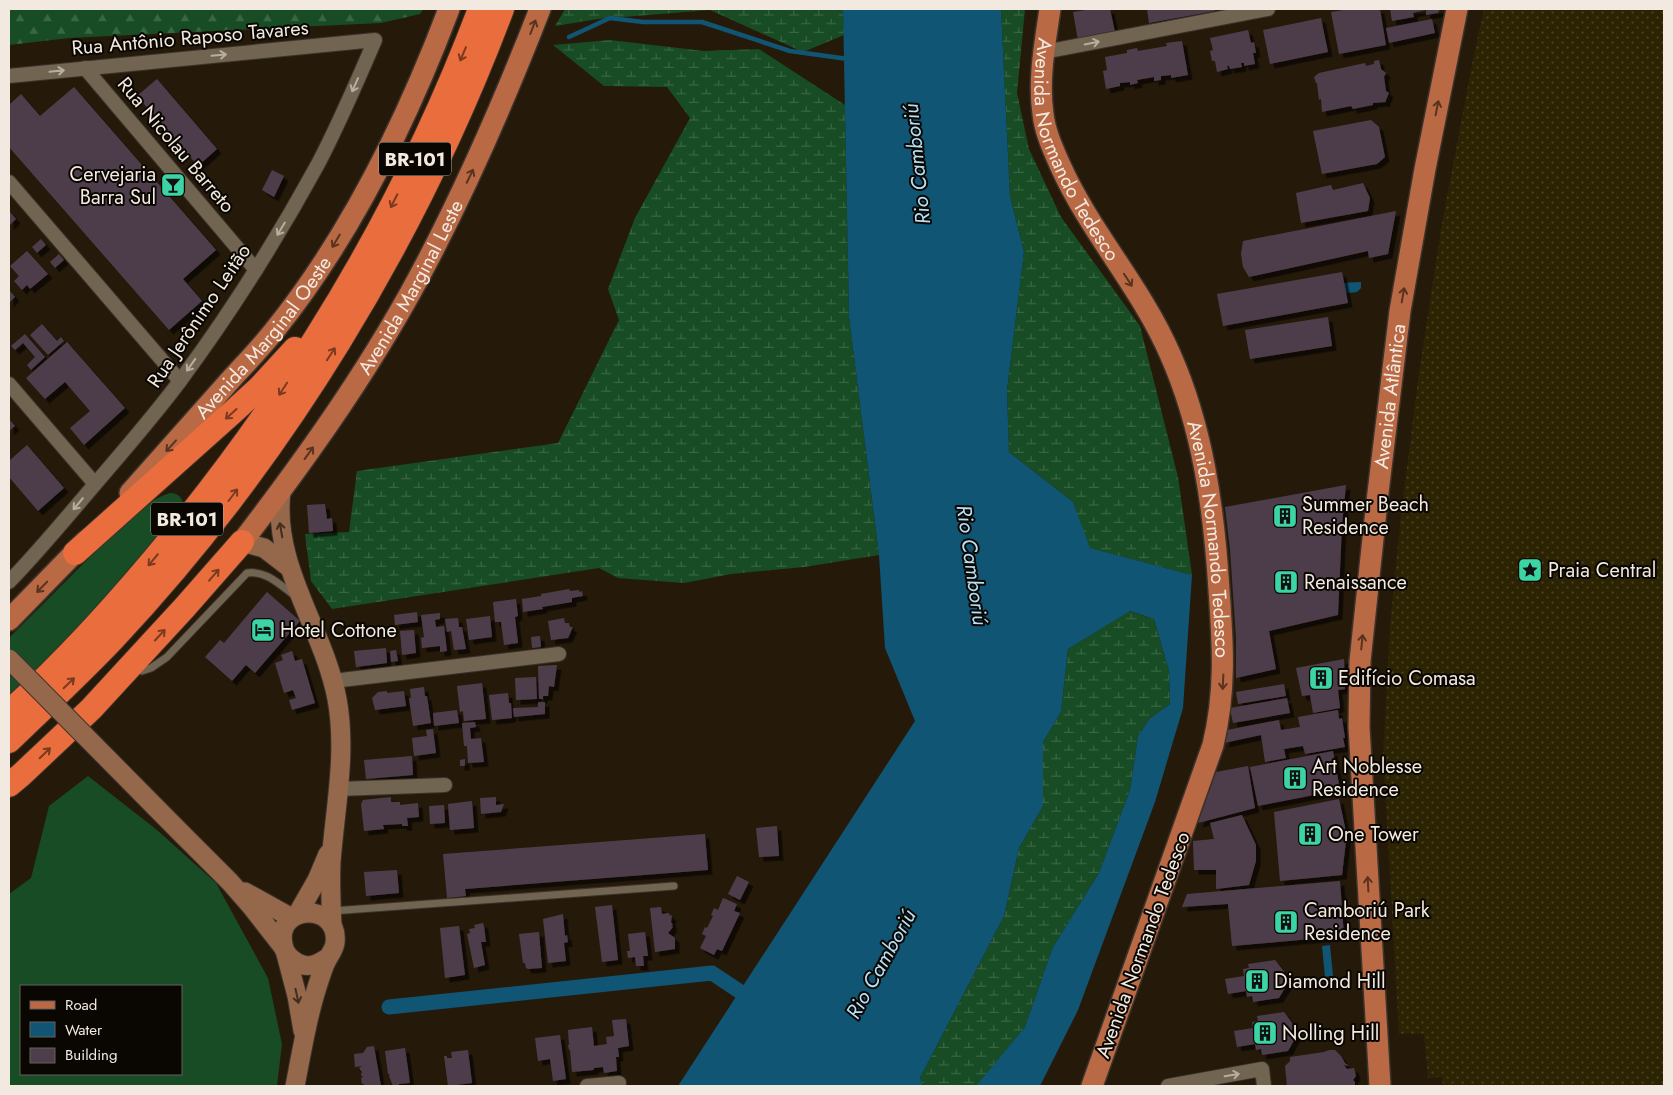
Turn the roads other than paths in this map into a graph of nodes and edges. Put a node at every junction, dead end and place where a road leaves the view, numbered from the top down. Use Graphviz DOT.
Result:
graph roads {
  1 [pos="449,9"];
  2 [pos="480,9"];
  3 [pos="502,9"];
  4 [pos="540,9"];
  5 [pos="1050,9"];
  6 [pos="1268,9"];
  7 [pos="1457,9"];
  8 [pos="375,40"];
  9 [pos="1044,52"];
  10 [pos="85,68"];
  11 [pos="9,76"];
  12 [pos="9,182"];
  13 [pos="256,270"];
  14 [pos="337,303"];
  15 [pos="180,381"];
  16 [pos="9,384"];
  17 [pos="95,484"];
  18 [pos="280,492"];
  19 [pos="242,542"];
  20 [pos="75,553"];
  21 [pos="290,568"];
  22 [pos="9,582"];
  23 [pos="303,602"];
  24 [pos="9,620"];
  25 [pos="559,654"];
  26 [pos="9,659"];
  27 [pos="132,665"];
  28 [pos="333,681"];
  29 [pos="9,712"];
  30 [pos="9,741"];
  31 [pos="9,785"];
  32 [pos="445,785"];
  33 [pos="339,789"];
  34 [pos="334,841"];
  35 [pos="230,882"];
  36 [pos="674,886"];
  37 [pos="294,916"];
  38 [pos="332,919"];
  39 [pos="285,950"];
  40 [pos="328,958"];
  41 [pos="304,1039"];
  42 [pos="619,1083"];
  43 [pos="296,1086"];
  44 [pos="587,1086"];
  45 [pos="1092,1086"];
  46 [pos="1168,1086"];
  47 [pos="1264,1086"];
  48 [pos="1380,1086"];
  1 -- 20 [label="main road, Avenida Marginal Oeste, one-way"];
  2 -- 14 [label="highway, BR-101, one-way"];
  30 -- 3 [label="highway, BR-101, one-way"];
  18 -- 4 [label="main road, Avenida Marginal Leste, one-way"];
  5 -- 9 [label="main road, Avenida Normando Tedesco"];
  9 -- 6 [label="street, one-way"];
  48 -- 7 [label="main road, Avenida Atlântica, one-way"];
  10 -- 8 [label="street, Rua Antônio Raposo Tavares, one-way"];
  8 -- 13 [label="street, Rua Jerônimo Leitão, one-way"];
  9 -- 45 [label="main road, Avenida Normando Tedesco, one-way"];
  11 -- 10 [label="street, Rua Antônio Raposo Tavares, one-way"];
  10 -- 13 [label="street, Rua Nicolau Barreto"];
  12 -- 15 [label="street"];
  13 -- 15 [label="street, Rua Jerônimo Leitão, one-way"];
  14 -- 20 [label="highway, one-way"];
  14 -- 29 [label="highway, BR-101, one-way"];
  15 -- 17 [label="street, Rua Jerônimo Leitão"];
  16 -- 17 [label="street"];
  17 -- 22 [label="street, Rua Jerônimo Leitão, one-way"];
  18 -- 19 [label="main road, Avenida Marginal Leste"];
  21 -- 18 [label="main road, one-way"];
  19 -- 21 [label="main road"];
  27 -- 19 [label="highway, one-way"];
  20 -- 24 [label="main road, Avenida Marginal Oeste, one-way"];
  21 -- 23 [label="main road"];
  23 -- 27 [label="lane"];
  23 -- 28 [label="main road"];
  25 -- 28 [label="street"];
  26 -- 35 [label="main road, bridge"];
  31 -- 27 [label="highway, one-way"];
  28 -- 33 [label="main road"];
  32 -- 33 [label="street"];
  33 -- 34 [label="main road"];
  34 -- 37 [label="main road"];
  34 -- 38 [label="main road"];
  35 -- 37 [label="main road"];
  35 -- 39 [label="main road"];
  36 -- 38 [label="lane"];
  37 -- 38 [label="main road"];
  37 -- 39 [label="main road"];
  38 -- 40 [label="main road"];
  39 -- 40 [label="main road"];
  39 -- 41 [label="main road, one-way"];
  40 -- 41 [label="main road"];
  41 -- 43 [label="main road"];
  42 -- 44 [label="street"];
  46 -- 47 [label="street, one-way"];
}
